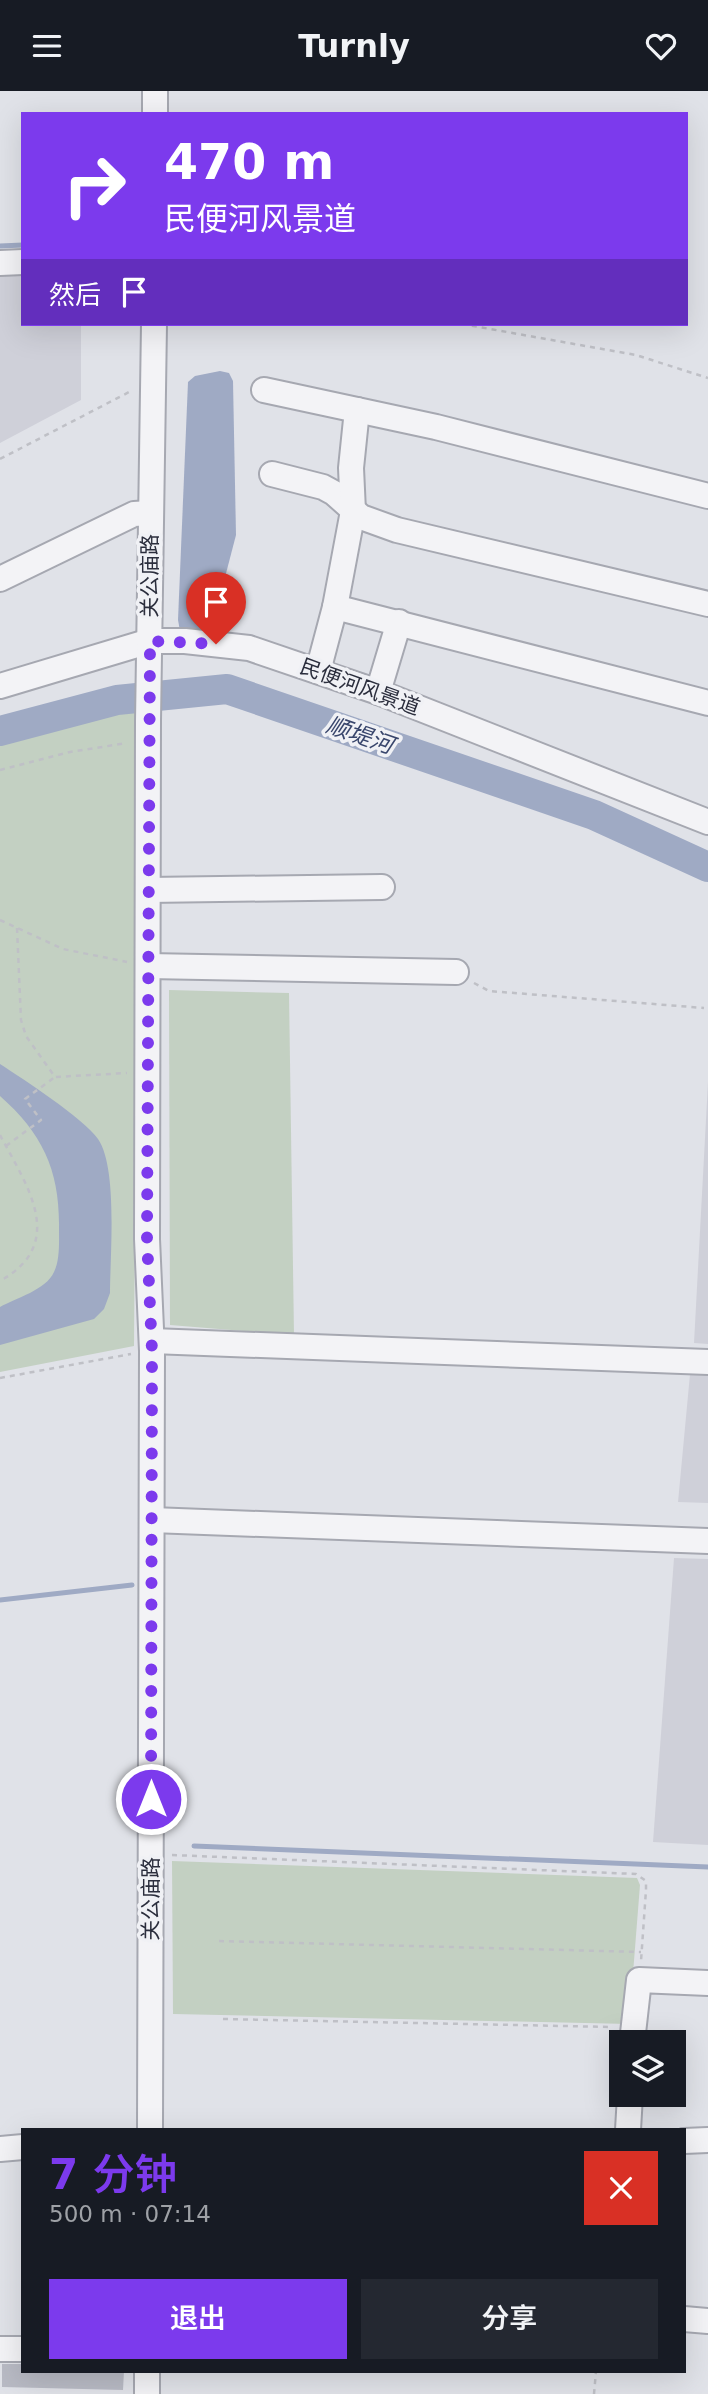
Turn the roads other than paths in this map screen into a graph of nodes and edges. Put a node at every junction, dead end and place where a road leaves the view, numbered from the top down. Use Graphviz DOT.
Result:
graph roads {
  1 [pos="155,91"];
  2 [pos="155,112"];
  3 [pos="21,262"];
  4 [pos="0,263"];
  5 [pos="154,326"];
  6 [pos="264,390"];
  7 [pos="357,410"];
  8 [pos="272,474"];
  9 [pos="708,495"];
  10 [pos="353,511"];
  11 [pos="150,513"];
  12 [pos="0,579"];
  13 [pos="708,604"];
  14 [pos="335,607"];
  15 [pos="399,622"];
  16 [pos="150,649"];
  17 [pos="318,671"];
  18 [pos="0,686"];
  19 [pos="378,692"];
  20 [pos="708,703"];
  21 [pos="708,819"];
  22 [pos="382,887"];
  23 [pos="148,890"];
  24 [pos="148,966"];
  25 [pos="456,972"];
  26 [pos="152,1346"];
  27 [pos="708,1361"];
  28 [pos="152,1520"];
  29 [pos="708,1541"];
  30 [pos="708,1983"];
  31 [pos="633,2030"];
  32 [pos="629,2107"];
  33 [pos="150,2128"];
  34 [pos="628,2128"];
  35 [pos="708,2140"];
  36 [pos="686,2141"];
  37 [pos="21,2147"];
  38 [pos="0,2149"];
  39 [pos="686,2319"];
  40 [pos="708,2321"];
  41 [pos="0,2349"];
  42 [pos="21,2349"];
  43 [pos="147,2373"];
  44 [pos="147,2394"];
  1 -- 2 [label="street"];
  3 -- 4 [label="street"];
  5 -- 11 [label="street, 关公庙路"];
  6 -- 7 [label="street"];
  7 -- 9 [label="street"];
  7 -- 10 [label="street"];
  8 -- 10 [label="street"];
  10 -- 13 [label="street"];
  10 -- 14 [label="street"];
  11 -- 12 [label="street"];
  11 -- 16 [label="street, 关公庙路"];
  14 -- 15 [label="street"];
  14 -- 17 [label="street"];
  15 -- 19 [label="street"];
  15 -- 20 [label="street"];
  16 -- 17 [label="street, 民便河风景道"];
  16 -- 18 [label="street, 民便河风景道"];
  16 -- 23 [label="street, 关公庙路"];
  17 -- 19 [label="street, 民便河风景道"];
  19 -- 21 [label="street, 民便河风景道"];
  22 -- 23 [label="street"];
  23 -- 24 [label="street, 关公庙路"];
  24 -- 25 [label="street"];
  24 -- 26 [label="street, 关公庙路"];
  26 -- 27 [label="street"];
  26 -- 28 [label="street, 关公庙路"];
  28 -- 29 [label="street"];
  28 -- 33 [label="street, 关公庙路"];
  30 -- 31 [label="street"];
  32 -- 34 [label="street"];
  35 -- 36 [label="street"];
  37 -- 38 [label="street"];
  39 -- 40 [label="street"];
  41 -- 42 [label="street"];
  43 -- 44 [label="street"];
}
